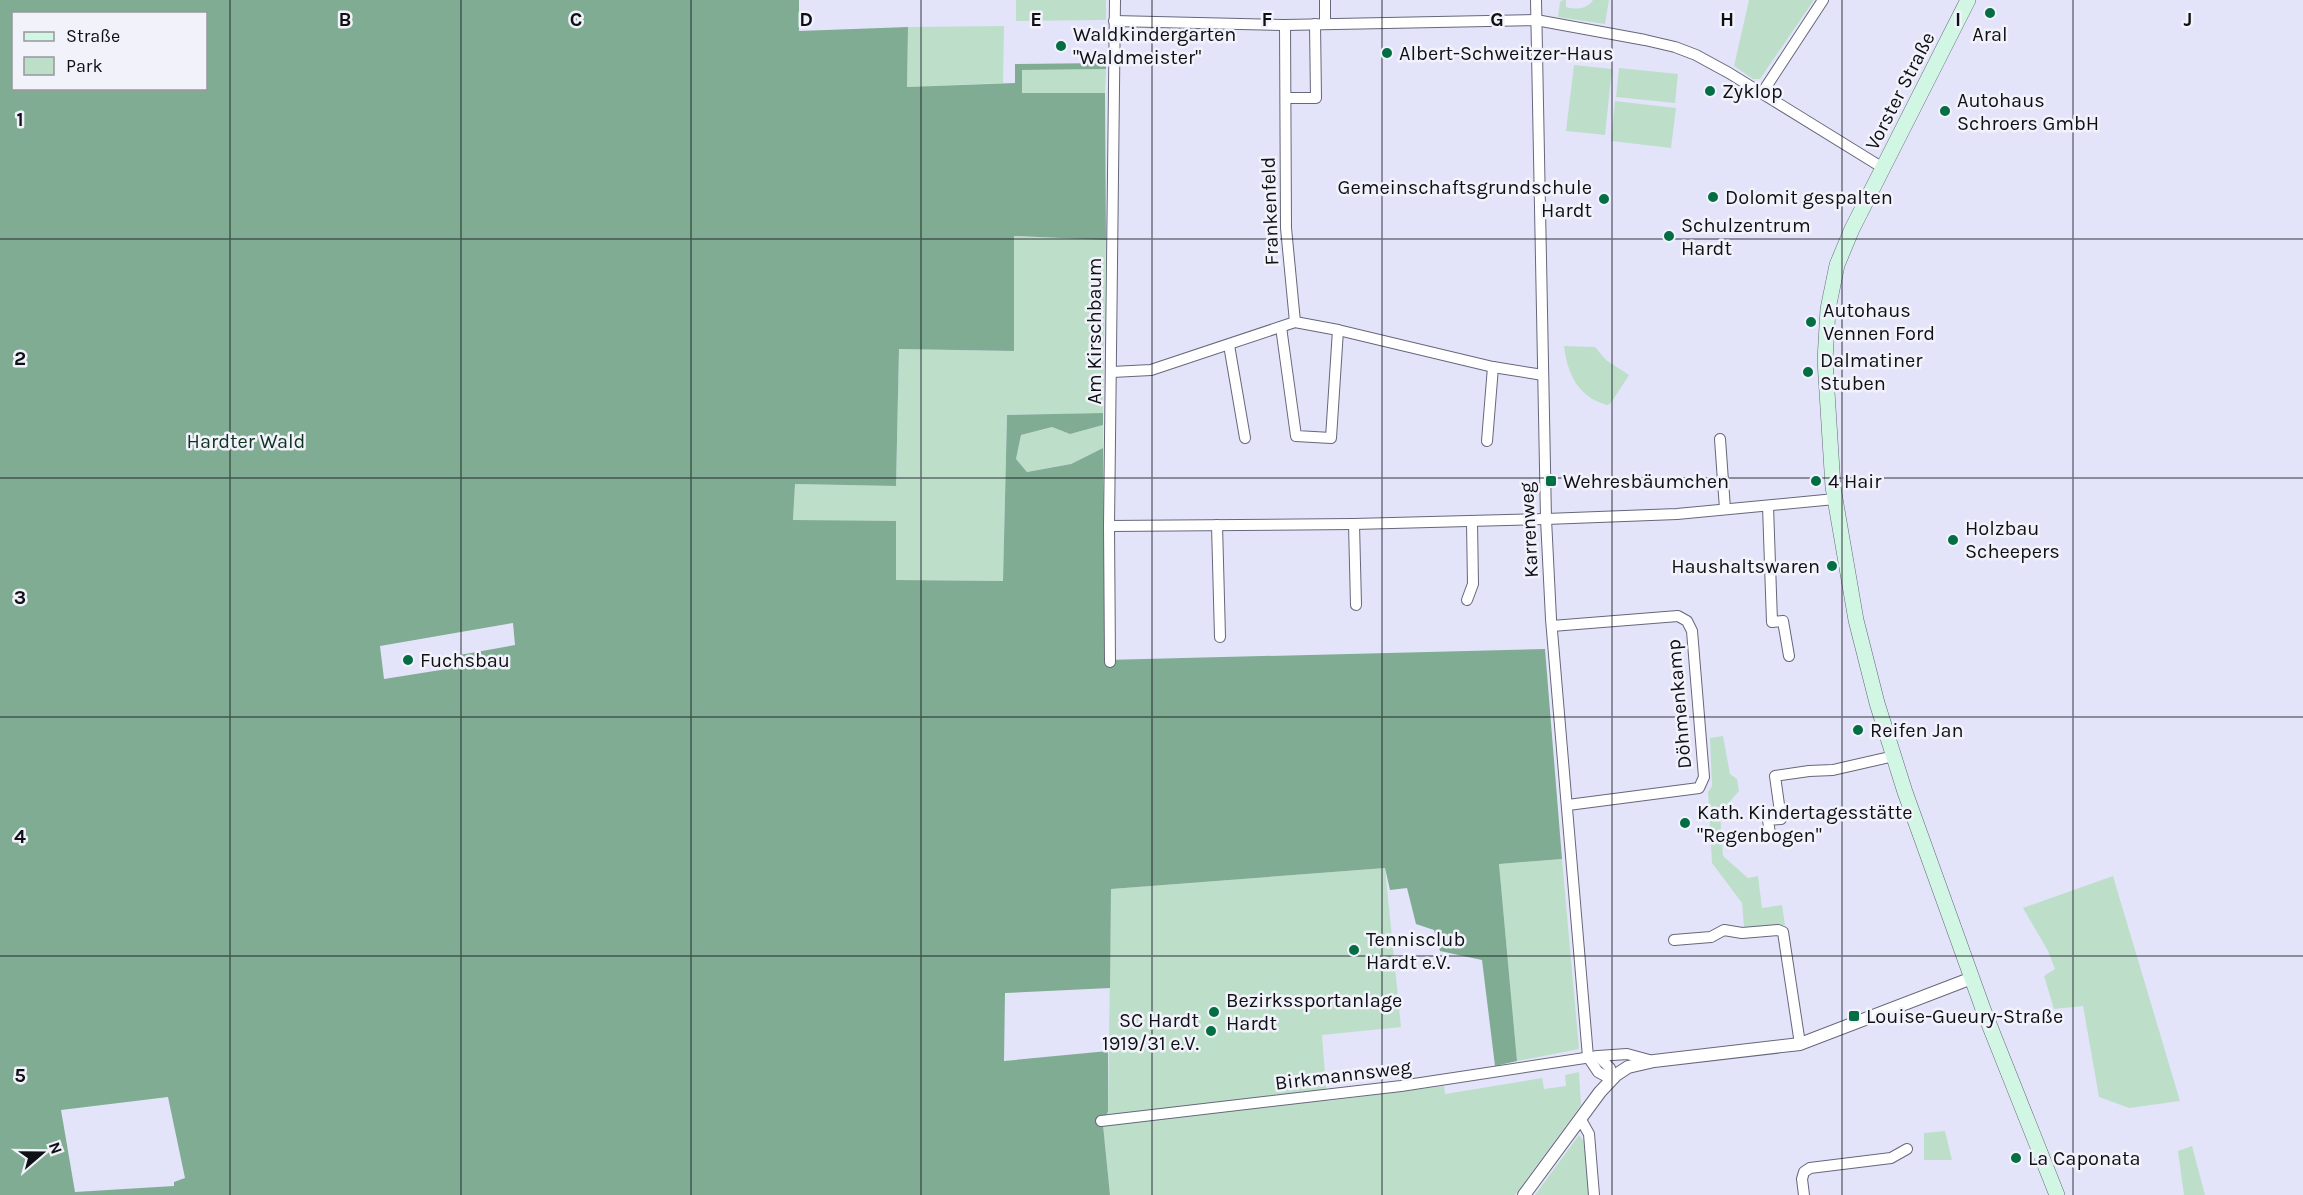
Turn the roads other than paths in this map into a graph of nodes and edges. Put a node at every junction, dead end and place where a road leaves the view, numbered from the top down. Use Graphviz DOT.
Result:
graph roads {
  1 [pos="1114,0"];
  2 [pos="1325,0"];
  3 [pos="1536,0"];
  4 [pos="1823,0"];
  5 [pos="1968,0"];
  6 [pos="1536,20"];
  7 [pos="1114,21"];
  8 [pos="1320,24"];
  9 [pos="1285,25"];
  10 [pos="1762,93"];
  11 [pos="1286,98"];
  12 [pos="1884,168"];
  13 [pos="1294,322"];
  14 [pos="1281,327"];
  15 [pos="1338,330"];
  16 [pos="1229,345"];
  17 [pos="1493,367"];
  18 [pos="1112,372"];
  19 [pos="1543,375"];
  20 [pos="1245,438"];
  21 [pos="1720,439"];
  22 [pos="1487,441"];
  23 [pos="1835,499"];
  24 [pos="1768,506"];
  25 [pos="1725,510"];
  26 [pos="1546,519"];
  27 [pos="1472,522"];
  28 [pos="1354,524"];
  29 [pos="1217,525"];
  30 [pos="1109,526"];
  31 [pos="1467,600"];
  32 [pos="1356,605"];
  33 [pos="1552,626"];
  34 [pos="1220,637"];
  35 [pos="1790,656"];
  36 [pos="1110,662"];
  37 [pos="1894,756"];
  38 [pos="1568,805"];
  39 [pos="1770,834"];
  40 [pos="1674,940"];
  41 [pos="1972,978"];
  42 [pos="1800,1044"];
  43 [pos="1593,1056"];
  44 [pos="1654,1061"];
  45 [pos="1611,1079"];
  46 [pos="1580,1118"];
  47 [pos="1101,1121"];
  48 [pos="1907,1149"];
  49 [pos="1524,1195"];
  50 [pos="1594,1195"];
  51 [pos="1804,1195"];
  52 [pos="2057,1195"];
  1 -- 7 [label="street, Am Kirschbaum"];
  2 -- 8 [label="street"];
  3 -- 6 [label="street, Karrenweg"];
  4 -- 10 [label="street"];
  5 -- 12 [label="main road, Vorster Straße"];
  6 -- 8 [label="street"];
  6 -- 10 [label="street"];
  6 -- 19 [label="street, Karrenweg"];
  7 -- 9 [label="street"];
  7 -- 18 [label="street, Am Kirschbaum"];
  8 -- 9 [label="street"];
  8 -- 11 [label="street"];
  9 -- 11 [label="street, Frankenfeld"];
  10 -- 12 [label="street"];
  11 -- 13 [label="street, Frankenfeld"];
  12 -- 23 [label="main road, Vorster Straße"];
  13 -- 14 [label="street"];
  13 -- 15 [label="street"];
  14 -- 15 [label="street"];
  14 -- 16 [label="street"];
  15 -- 17 [label="street"];
  16 -- 18 [label="street"];
  16 -- 20 [label="street"];
  17 -- 19 [label="street"];
  17 -- 22 [label="street"];
  18 -- 30 [label="street, Am Kirschbaum"];
  19 -- 26 [label="street, Karrenweg"];
  21 -- 25 [label="street"];
  23 -- 24 [label="street"];
  23 -- 37 [label="main road, Vorster Straße"];
  24 -- 25 [label="street"];
  24 -- 35 [label="street"];
  25 -- 26 [label="street"];
  26 -- 27 [label="street"];
  26 -- 33 [label="street, Karrenweg"];
  27 -- 28 [label="street"];
  27 -- 31 [label="street"];
  28 -- 29 [label="street"];
  28 -- 32 [label="street"];
  29 -- 30 [label="street"];
  29 -- 34 [label="street"];
  30 -- 36 [label="street, Am Kirschbaum"];
  33 -- 38 [label="street, Karrenweg"];
  33 -- 38 [label="street, Döhmenkamp"];
  37 -- 39 [label="street"];
  37 -- 41 [label="main road, Vorster Straße"];
  38 -- 43 [label="street, Karrenweg"];
  40 -- 42 [label="street"];
  41 -- 42 [label="street"];
  41 -- 52 [label="main road, Vorster Straße"];
  42 -- 44 [label="street"];
  43 -- 44 [label="street"];
  43 -- 45 [label="street, Karrenweg"];
  43 -- 47 [label="street, Birkmannsweg"];
  44 -- 45 [label="street"];
  45 -- 46 [label="street"];
  46 -- 49 [label="street"];
  46 -- 50 [label="street"];
  48 -- 51 [label="street"];
}
